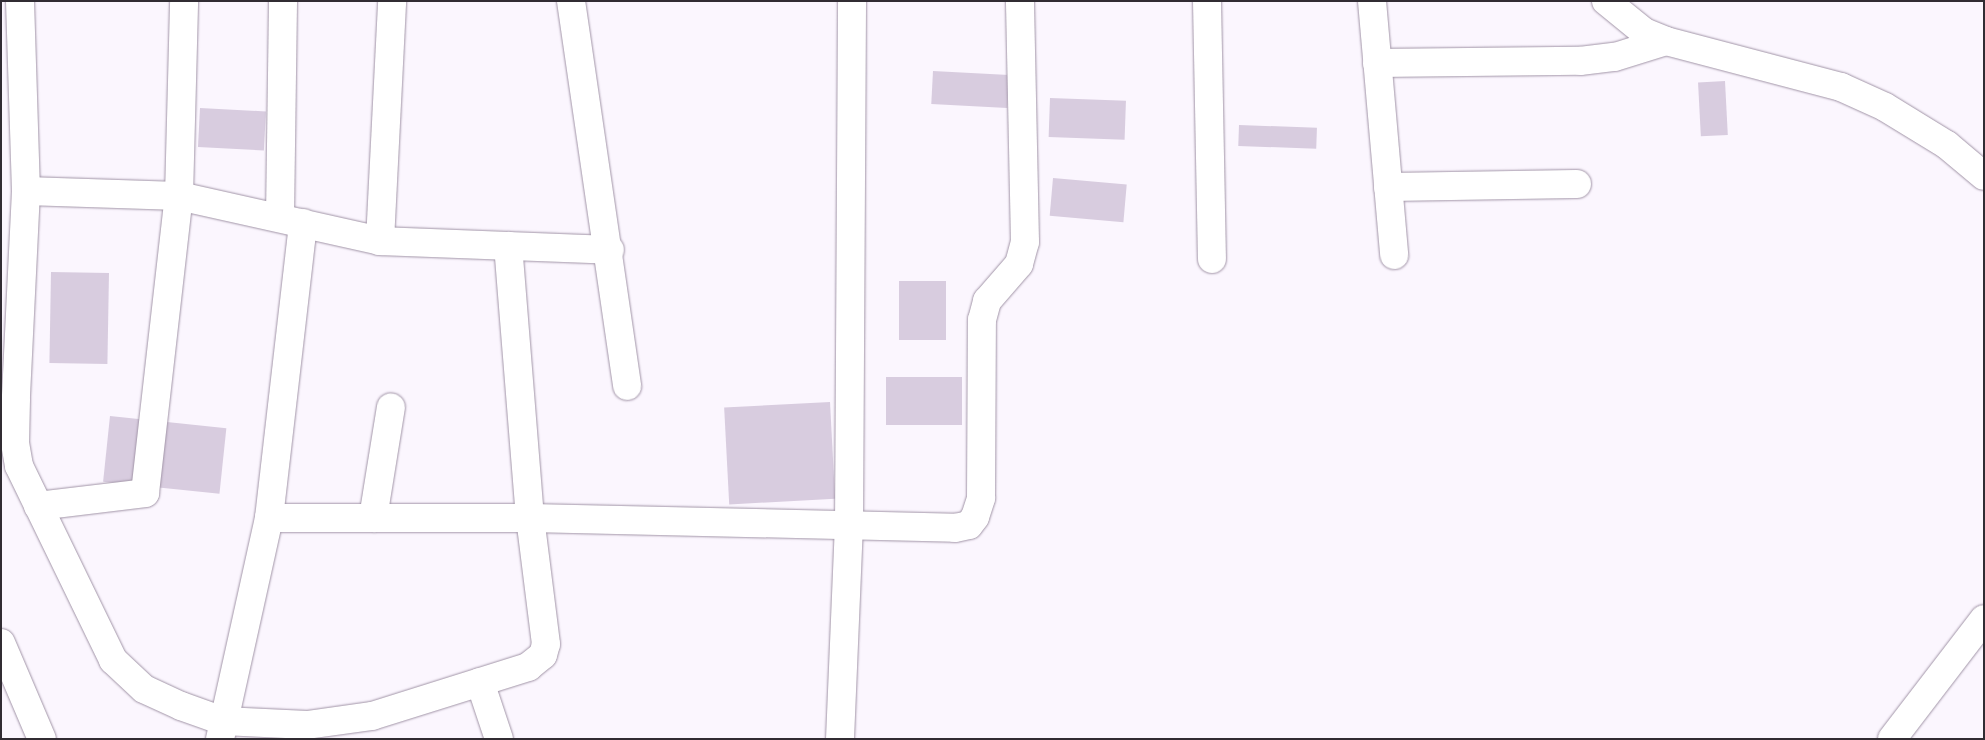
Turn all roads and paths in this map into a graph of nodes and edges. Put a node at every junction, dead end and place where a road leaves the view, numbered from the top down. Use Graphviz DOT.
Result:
graph roads {
  1 [pos="20,1"];
  2 [pos="184,1"];
  3 [pos="283,1"];
  4 [pos="392,1"];
  5 [pos="572,1"];
  6 [pos="852,1"];
  7 [pos="1020,1"];
  8 [pos="1206,1"];
  9 [pos="1372,1"];
  10 [pos="1606,1"];
  11 [pos="1666,41"];
  12 [pos="1377,63"];
  13 [pos="1984,176"];
  14 [pos="1577,184"];
  15 [pos="1388,187"];
  16 [pos="26,191"];
  17 [pos="179,196"];
  18 [pos="292,220"];
  19 [pos="380,241"];
  20 [pos="508,246"];
  21 [pos="610,250"];
  22 [pos="1394,255"];
  23 [pos="1212,259"];
  24 [pos="627,386"];
  25 [pos="392,407"];
  26 [pos="38,506"];
  27 [pos="269,518"];
  28 [pos="373,518"];
  29 [pos="530,518"];
  30 [pos="849,527"];
  31 [pos="1984,619"];
  32 [pos="1,643"];
  33 [pos="480,682"];
  34 [pos="222,730"];
  35 [pos="42,739"];
  36 [pos="498,739"];
  37 [pos="840,739"];
  38 [pos="1892,739"];
  1 -- 16 [label="street"];
  2 -- 17 [label="street"];
  3 -- 18 [label="street"];
  4 -- 19 [label="street"];
  5 -- 21 [label="street"];
  6 -- 30 [label="street"];
  7 -- 30 [label="street"];
  8 -- 23 [label="street"];
  9 -- 12 [label="street"];
  10 -- 11 [label="street"];
  11 -- 12 [label="street"];
  11 -- 13 [label="street"];
  12 -- 15 [label="street"];
  14 -- 15 [label="street"];
  15 -- 22 [label="street"];
  16 -- 17 [label="street"];
  16 -- 26 [label="street"];
  17 -- 18 [label="street"];
  17 -- 26 [label="street"];
  18 -- 19 [label="street"];
  18 -- 27 [label="street"];
  19 -- 20 [label="street"];
  20 -- 21 [label="street"];
  20 -- 29 [label="street"];
  21 -- 24 [label="street"];
  25 -- 28 [label="street"];
  26 -- 34 [label="street"];
  27 -- 28 [label="street"];
  27 -- 34 [label="street"];
  28 -- 29 [label="street"];
  29 -- 30 [label="street"];
  29 -- 33 [label="street"];
  30 -- 37 [label="street"];
  31 -- 38 [label="street"];
  32 -- 35 [label="street"];
  33 -- 34 [label="street"];
  33 -- 36 [label="street"];
}
